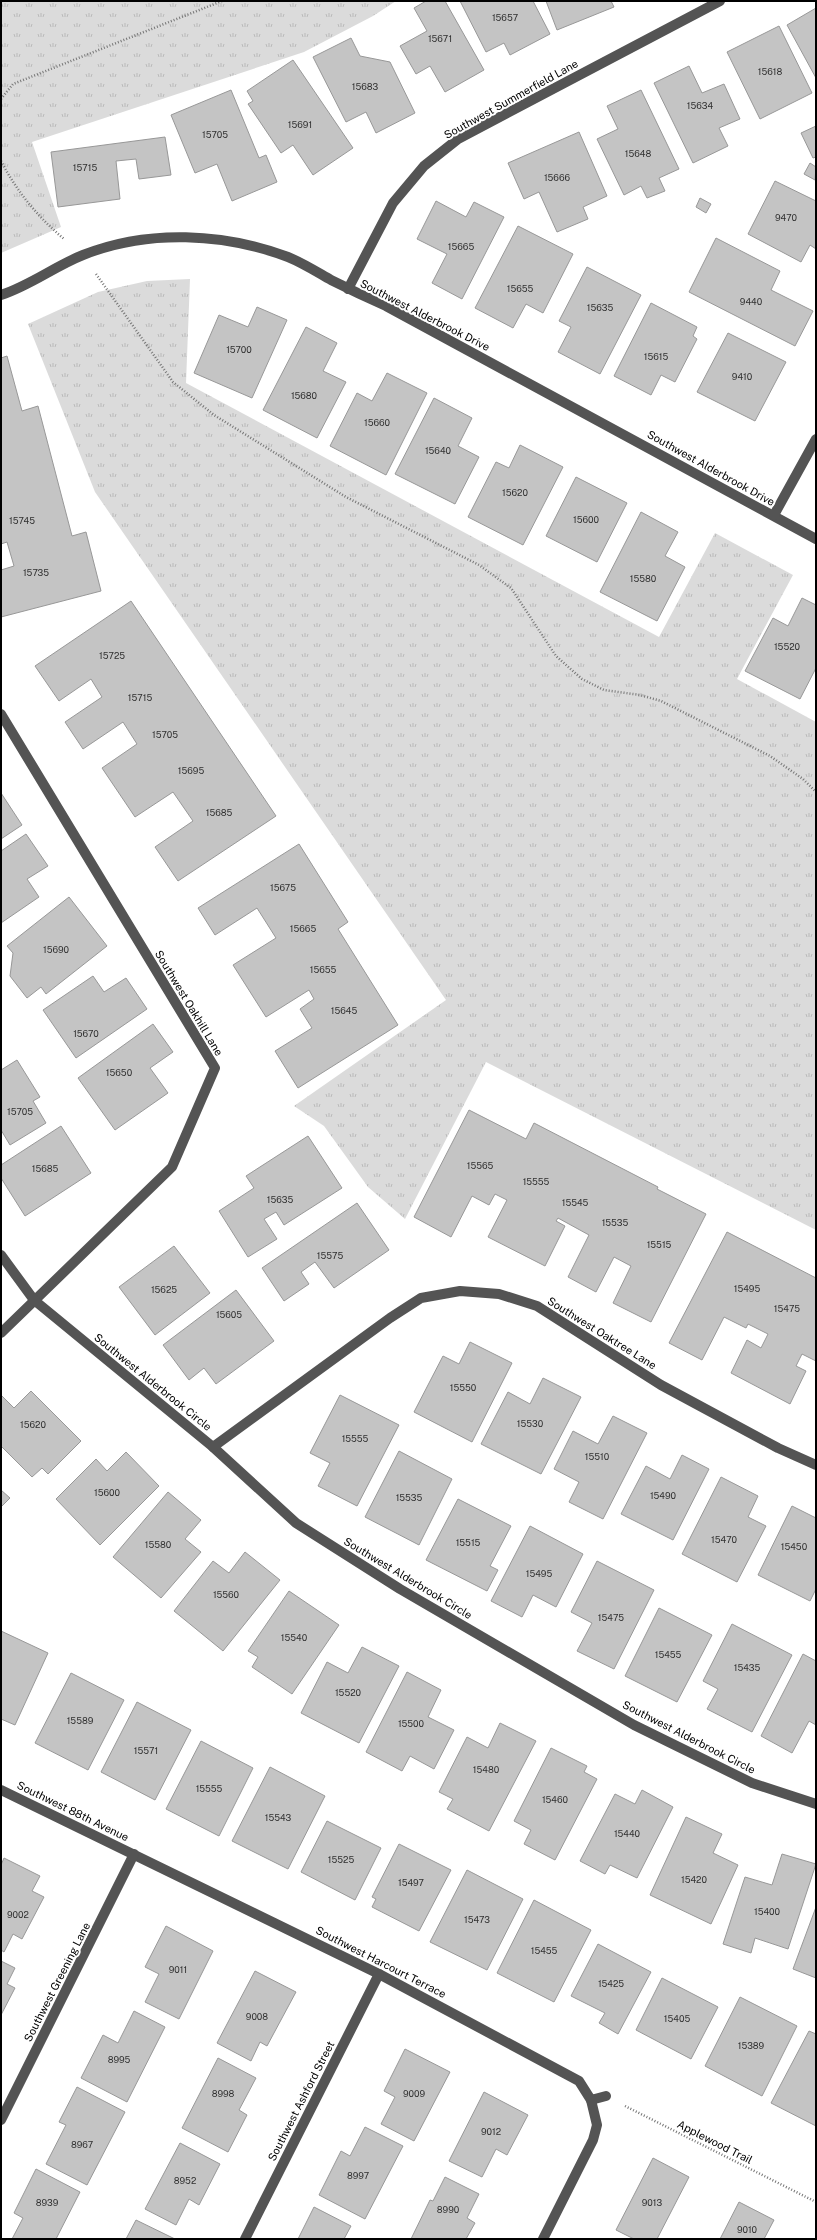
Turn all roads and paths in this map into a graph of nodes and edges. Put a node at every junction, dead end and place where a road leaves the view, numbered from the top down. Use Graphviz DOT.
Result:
graph roads {
  1 [pos="222,1"];
  2 [pos="720,1"];
  3 [pos="1,99"];
  4 [pos="1,161"];
  5 [pos="82,255"];
  6 [pos="348,289"];
  7 [pos="1,295"];
  8 [pos="816,439"];
  9 [pos="774,515"];
  10 [pos="816,538"];
  11 [pos="1,714"];
  12 [pos="816,792"];
  13 [pos="1,1255"];
  14 [pos="34,1300"];
  15 [pos="1,1333"];
  16 [pos="213,1447"];
  17 [pos="816,1465"];
  18 [pos="1,1790"];
  19 [pos="816,1804"];
  20 [pos="134,1854"];
  21 [pos="379,1974"];
  22 [pos="606,2096"];
  23 [pos="591,2100"];
  24 [pos="1,2120"];
  25 [pos="816,2202"];
  26 [pos="245,2239"];
  27 [pos="543,2239"];
  1 -- 3 [label="path"];
  2 -- 6 [label="street, Southwest Summerfield Lane"];
  4 -- 5 [label="path"];
  5 -- 6 [label="street, Southwest Alderbrook Drive"];
  5 -- 7 [label="street, Southwest Alderbrook Drive"];
  5 -- 12 [label="path"];
  6 -- 9 [label="street, Southwest Alderbrook Drive"];
  8 -- 9 [label="street"];
  9 -- 10 [label="street, Southwest Alderbrook Drive"];
  11 -- 14 [label="street, Southwest Oakhill Lane"];
  13 -- 14 [label="street, Southwest Alderbrook Circle"];
  14 -- 15 [label="street"];
  14 -- 16 [label="street, Southwest Alderbrook Circle"];
  16 -- 17 [label="street, Southwest Oaktree Lane"];
  16 -- 19 [label="street, Southwest Alderbrook Circle"];
  18 -- 20 [label="street, Southwest 88th Avenue"];
  20 -- 21 [label="street, Southwest Harcourt Terrace"];
  20 -- 24 [label="street, Southwest Greening Lane"];
  21 -- 23 [label="street, Southwest Harcourt Terrace"];
  21 -- 26 [label="street, Southwest Ashford Street"];
  22 -- 23 [label="street"];
  22 -- 25 [label="path, Applewood Trail"];
  23 -- 27 [label="street, Southwest Harcourt Terrace"];
}
